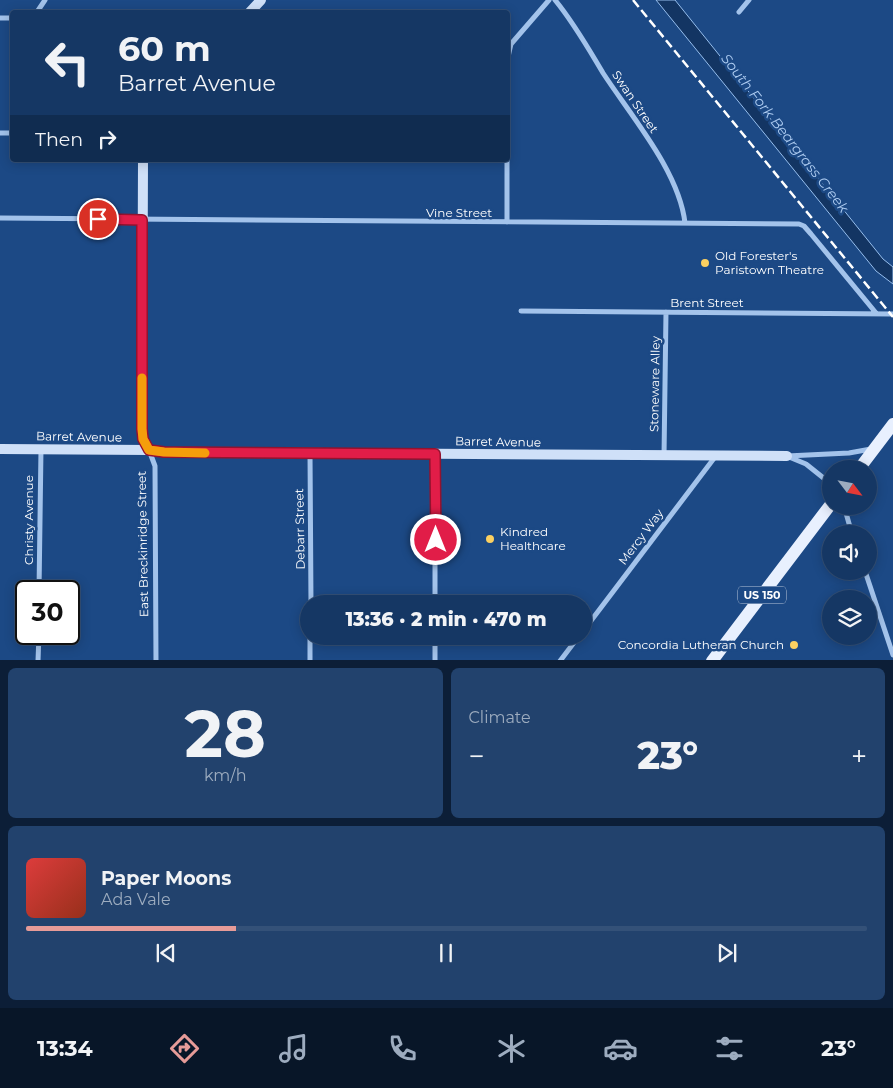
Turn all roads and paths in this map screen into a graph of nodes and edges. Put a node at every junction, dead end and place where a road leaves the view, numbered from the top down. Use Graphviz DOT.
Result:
graph roads {
  1 [pos="261,0"];
  2 [pos="549,0"];
  3 [pos="555,0"];
  4 [pos="749,0"];
  5 [pos="252,10"];
  6 [pos="739,12"];
  7 [pos="510,48"];
  8 [pos="143,162"];
  9 [pos="507,162"];
  10 [pos="0,218"];
  11 [pos="142,220"];
  12 [pos="507,222"];
  13 [pos="685,223"];
  14 [pos="521,311"];
  15 [pos="666,312"];
  16 [pos="876,313"];
  17 [pos="893,314"];
  18 [pos="893,424"];
  19 [pos="0,449"];
  20 [pos="41,449"];
  21 [pos="874,449"];
  22 [pos="149,450"];
  23 [pos="310,453"];
  24 [pos="435,454"];
  25 [pos="664,456"];
  26 [pos="787,456"];
  27 [pos="715,457"];
  28 [pos="865,460"];
  29 [pos="822,477"];
  30 [pos="823,515"];
  31 [pos="39,580"];
  32 [pos="868,580"];
  33 [pos="310,595"];
  34 [pos="435,595"];
  35 [pos="592,619"];
  36 [pos="39,645"];
  37 [pos="310,645"];
  38 [pos="435,645"];
  39 [pos="572,645"];
  40 [pos="893,655"];
  41 [pos="38,660"];
  42 [pos="156,660"];
  43 [pos="310,660"];
  44 [pos="435,660"];
  45 [pos="560,660"];
  46 [pos="712,660"];
  1 -- 5 [label="street"];
  2 -- 7 [label="street"];
  3 -- 13 [label="street, Swan Street"];
  4 -- 6 [label="street"];
  8 -- 11 [label="street, East Breckinridge Street"];
  9 -- 12 [label="street"];
  10 -- 11 [label="street, Vine Street"];
  11 -- 12 [label="street, Vine Street"];
  11 -- 22 [label="street, East Breckinridge Street"];
  12 -- 13 [label="street, Vine Street"];
  13 -- 16 [label="street, Vine Street"];
  14 -- 15 [label="street, Brent Street"];
  15 -- 16 [label="street, Brent Street"];
  15 -- 25 [label="street, Stoneware Alley"];
  16 -- 17 [label="street, Brent Street"];
  18 -- 21 [label="main road"];
  19 -- 20 [label="street, Barret Avenue"];
  20 -- 22 [label="street, Barret Avenue"];
  20 -- 31 [label="street, Christy Avenue"];
  21 -- 26 [label="street, Barret Avenue"];
  21 -- 28 [label="main road"];
  22 -- 23 [label="street, Barret Avenue"];
  22 -- 42 [label="street, East Breckinridge Street"];
  23 -- 24 [label="street, Barret Avenue"];
  23 -- 33 [label="street, Debarr Street"];
  24 -- 25 [label="street, Barret Avenue"];
  24 -- 34 [label="street"];
  25 -- 27 [label="street, Barret Avenue"];
  26 -- 27 [label="street, Barret Avenue"];
  26 -- 29 [label="street, Barret Avenue"];
  27 -- 35 [label="street, Mercy Way"];
  30 -- 46 [label="main road, US 150"];
  32 -- 40 [label="street"];
  36 -- 41 [label="street"];
  37 -- 43 [label="street"];
  38 -- 44 [label="street"];
  39 -- 45 [label="street"];
}
